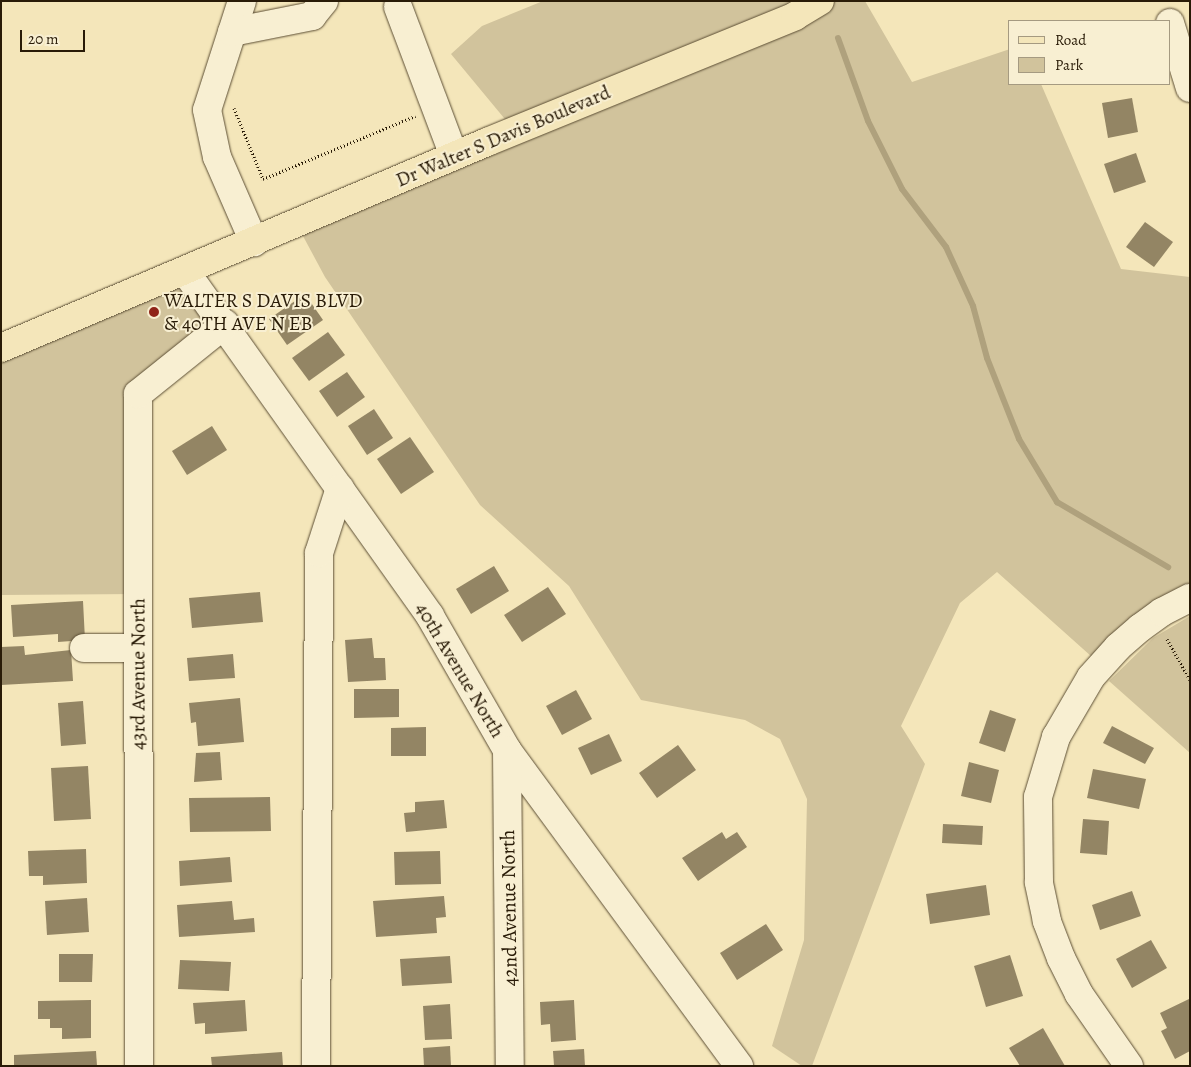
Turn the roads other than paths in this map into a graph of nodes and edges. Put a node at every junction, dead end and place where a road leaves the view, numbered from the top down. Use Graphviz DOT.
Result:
graph roads {
  1 [pos="242,1"];
  2 [pos="324,1"];
  3 [pos="820,1"];
  4 [pos="1163,1"];
  5 [pos="402,3"];
  6 [pos="1169,20"];
  7 [pos="1171,25"];
  8 [pos="232,32"];
  9 [pos="1190,88"];
  10 [pos="454,156"];
  11 [pos="254,242"];
  12 [pos="185,271"];
  13 [pos="225,324"];
  14 [pos="1,348"];
  15 [pos="340,488"];
  16 [pos="1190,598"];
  17 [pos="84,648"];
  18 [pos="138,648"];
  19 [pos="507,750"];
  20 [pos="138,1066"];
  21 [pos="316,1066"];
  22 [pos="510,1066"];
  23 [pos="739,1066"];
  24 [pos="1129,1066"];
  1 -- 8 [label="street"];
  2 -- 8 [label="street"];
  3 -- 10 [label="main road, Dr Walter S Davis Boulevard"];
  4 -- 6 [label="street"];
  5 -- 10 [label="street"];
  7 -- 9 [label="street"];
  8 -- 11 [label="street"];
  10 -- 11 [label="main road, Dr Walter S Davis Boulevard"];
  11 -- 12 [label="main road, Dr Walter S Davis Boulevard"];
  12 -- 13 [label="street, 40th Avenue North"];
  12 -- 14 [label="main road, Dr Walter S Davis Boulevard"];
  13 -- 15 [label="street, 40th Avenue North"];
  13 -- 18 [label="street, 43rd Avenue North"];
  15 -- 19 [label="street, 40th Avenue North"];
  15 -- 21 [label="street"];
  16 -- 24 [label="street"];
  17 -- 18 [label="street"];
  18 -- 20 [label="street, 43rd Avenue North"];
  19 -- 22 [label="street, 42nd Avenue North"];
  19 -- 23 [label="street, 40th Avenue North"];
}
